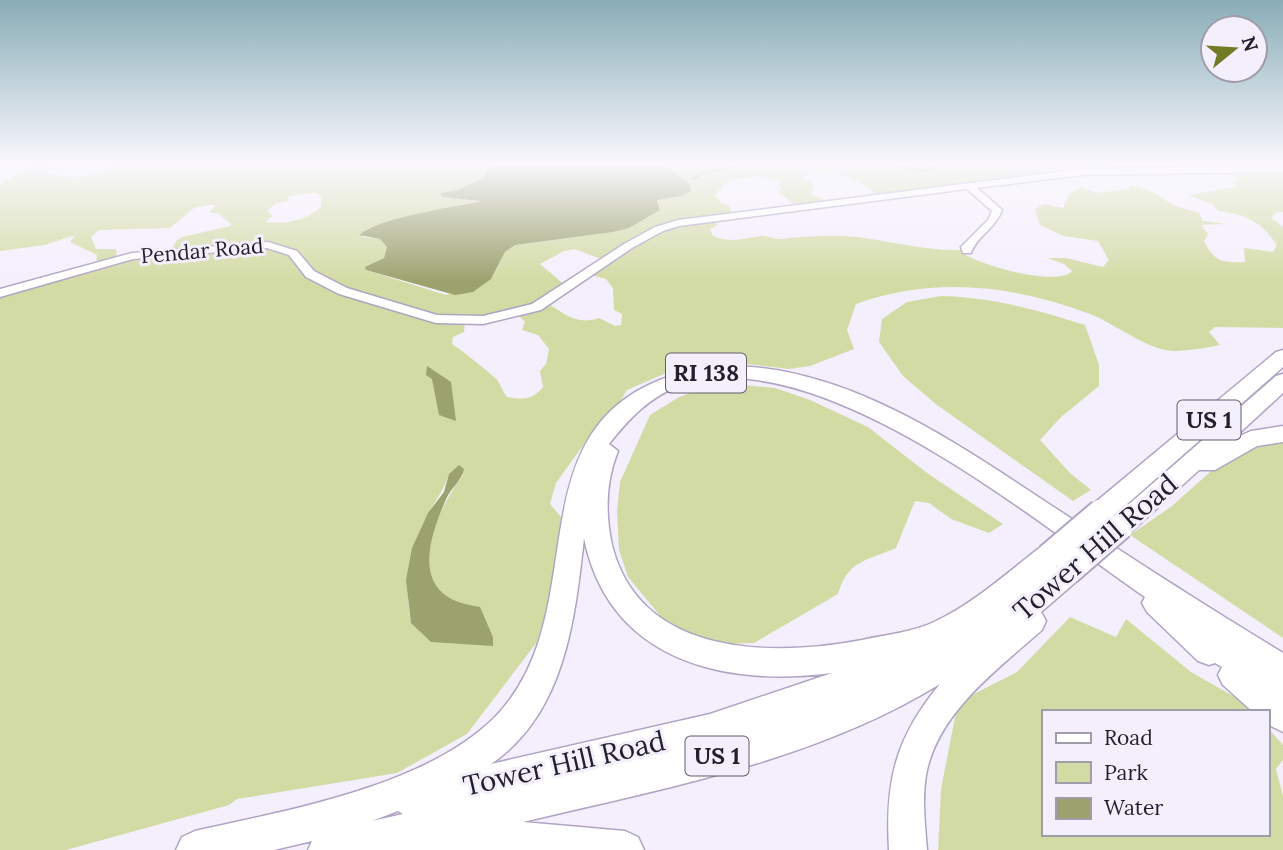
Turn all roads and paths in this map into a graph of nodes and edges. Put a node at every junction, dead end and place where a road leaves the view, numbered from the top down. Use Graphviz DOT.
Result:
graph roads {
  1 [pos="841,203"];
  2 [pos="988,203"];
  3 [pos="967,251"];
  4 [pos="0,293"];
  5 [pos="1283,356"];
  6 [pos="1283,382"];
  7 [pos="1283,434"];
  8 [pos="1153,498"];
  9 [pos="1111,519"];
  10 [pos="1058,564"];
  11 [pos="1155,601"];
  12 [pos="942,634"];
  13 [pos="1278,666"];
  14 [pos="1283,694"];
  15 [pos="1283,716"];
  16 [pos="333,840"];
  17 [pos="195,850"];
  18 [pos="625,850"];
  19 [pos="908,850"];
  1 -- 4 [label="street, Pendar Road"];
  2 -- 3 [label="street"];
  5 -- 9 [label="highway, Tower Hill Road / US 1"];
  6 -- 8 [label="highway, Tower Hill Road / US 1"];
  7 -- 8 [label="highway"];
  8 -- 9 [label="highway, Tower Hill Road / US 1"];
  9 -- 10 [label="highway, Tower Hill Road / US 1, bridge"];
  10 -- 12 [label="highway, Tower Hill Road / US 1"];
  10 -- 16 [label="highway, Tower Hill Road / US 1"];
  10 -- 19 [label="highway"];
  11 -- 12 [label="highway"];
  11 -- 14 [label="highway"];
  11 -- 15 [label="highway"];
  12 -- 16 [label="highway, Tower Hill Road / US 1"];
  13 -- 16 [label="highway, RI 138"];
  16 -- 17 [label="highway, Tower Hill Road / US 1"];
  16 -- 18 [label="highway"];
}
